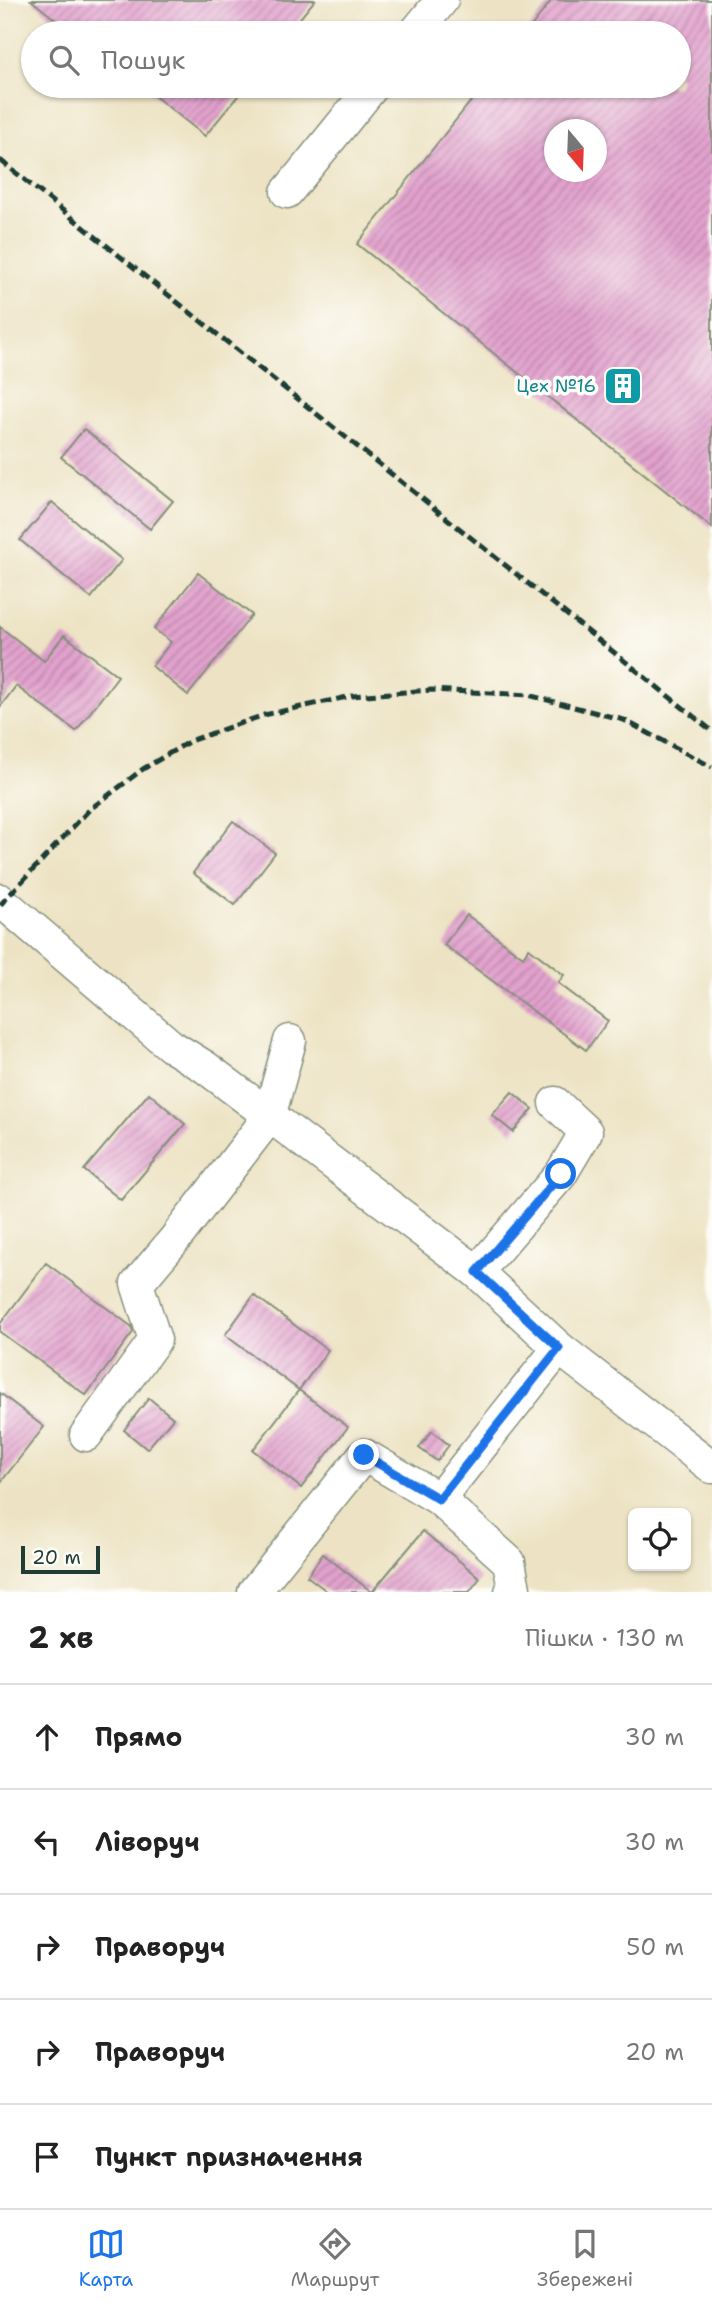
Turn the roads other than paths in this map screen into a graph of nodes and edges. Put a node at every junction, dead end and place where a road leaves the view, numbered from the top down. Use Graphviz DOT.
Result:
graph roads {
  1 [pos="442,0"];
  2 [pos="425,21"];
  3 [pos="363,98"];
  4 [pos="287,192"];
  5 [pos="0,900"];
  6 [pos="290,1041"];
  7 [pos="555,1103"];
  8 [pos="269,1117"];
  9 [pos="477,1272"];
  10 [pos="559,1348"];
  11 [pos="86,1435"];
  12 [pos="712,1466"];
  13 [pos="439,1499"];
  14 [pos="254,1592"];
  15 [pos="511,1592"];
  1 -- 2 [label="street"];
  3 -- 4 [label="street"];
  5 -- 8 [label="street"];
  6 -- 8 [label="street"];
  7 -- 9 [label="street"];
  8 -- 9 [label="street"];
  8 -- 11 [label="street"];
  9 -- 10 [label="street"];
  10 -- 12 [label="street"];
  10 -- 13 [label="street"];
  13 -- 14 [label="street"];
  13 -- 15 [label="street"];
}
